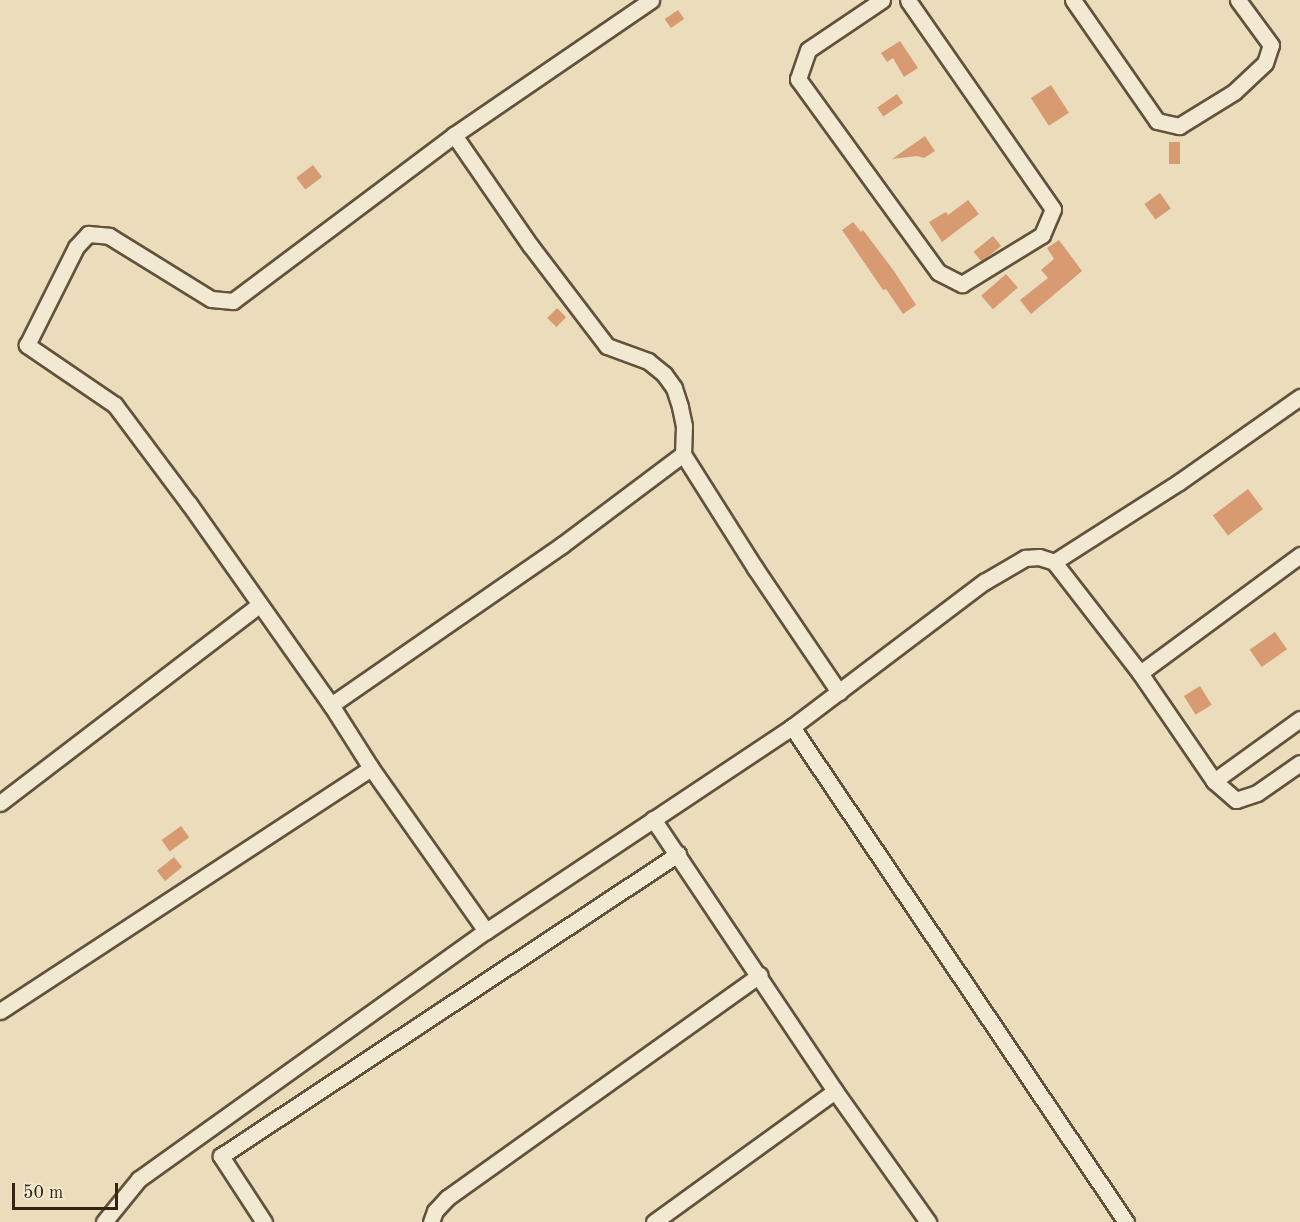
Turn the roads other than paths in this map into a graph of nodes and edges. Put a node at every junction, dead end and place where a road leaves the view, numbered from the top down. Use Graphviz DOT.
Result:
graph roads {
  1 [pos="651,0"];
  2 [pos="882,0"];
  3 [pos="908,0"];
  4 [pos="1073,0"];
  5 [pos="1238,0"];
  6 [pos="454,135"];
  7 [pos="1300,397"];
  8 [pos="683,454"];
  9 [pos="1300,555"];
  10 [pos="1054,562"];
  11 [pos="258,606"];
  12 [pos="1140,673"];
  13 [pos="839,692"];
  14 [pos="331,705"];
  15 [pos="1300,719"];
  16 [pos="792,727"];
  17 [pos="370,768"];
  18 [pos="1298,769"];
  19 [pos="1214,781"];
  20 [pos="0,802"];
  21 [pos="652,819"];
  22 [pos="678,854"];
  23 [pos="486,932"];
  24 [pos="760,975"];
  25 [pos="0,1011"];
  26 [pos="835,1091"];
  27 [pos="104,1222"];
  28 [pos="264,1222"];
  29 [pos="431,1222"];
  30 [pos="654,1222"];
  31 [pos="928,1222"];
  32 [pos="1126,1222"];
  1 -- 6 [label="street"];
  2 -- 3 [label="street"];
  4 -- 5 [label="street"];
  6 -- 8 [label="street"];
  6 -- 11 [label="street"];
  7 -- 10 [label="street"];
  8 -- 13 [label="street"];
  8 -- 14 [label="street"];
  9 -- 12 [label="street"];
  10 -- 12 [label="street"];
  10 -- 13 [label="street"];
  11 -- 14 [label="street"];
  11 -- 20 [label="street"];
  12 -- 19 [label="street"];
  13 -- 16 [label="street"];
  14 -- 17 [label="street"];
  15 -- 19 [label="street"];
  16 -- 21 [label="street"];
  16 -- 32 [label="street"];
  17 -- 23 [label="street"];
  17 -- 25 [label="street"];
  18 -- 19 [label="street"];
  21 -- 22 [label="street"];
  21 -- 23 [label="street"];
  22 -- 24 [label="street"];
  22 -- 28 [label="street"];
  23 -- 27 [label="street"];
  24 -- 26 [label="street"];
  24 -- 29 [label="street"];
  26 -- 30 [label="street"];
  26 -- 31 [label="street"];
}
